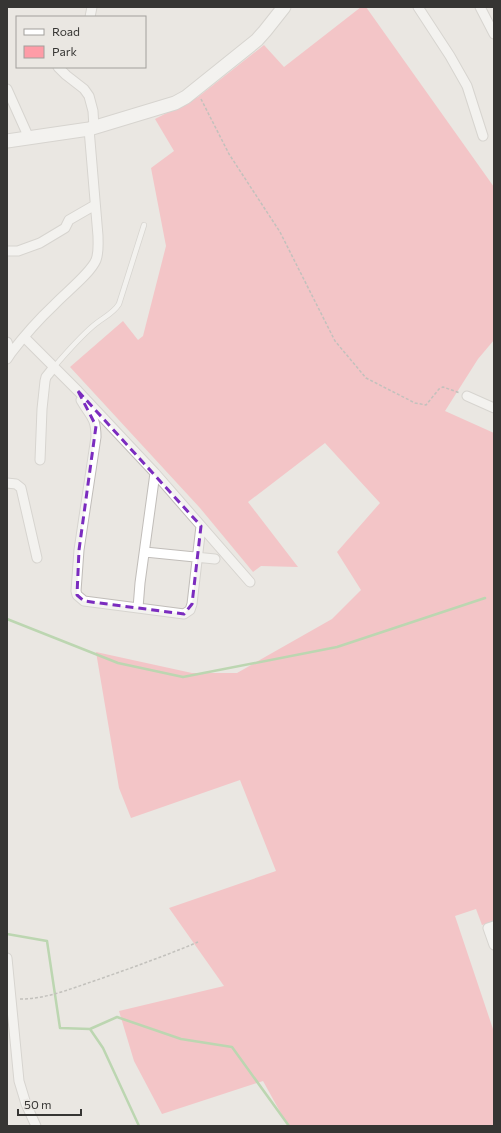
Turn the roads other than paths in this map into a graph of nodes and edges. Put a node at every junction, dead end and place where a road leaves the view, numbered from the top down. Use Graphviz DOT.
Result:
graph roads {
  1 [pos="284,7"];
  2 [pos="418,7"];
  3 [pos="480,7"];
  4 [pos="494,34"];
  5 [pos="59,68"];
  6 [pos="7,89"];
  7 [pos="92,129"];
  8 [pos="483,136"];
  9 [pos="29,138"];
  10 [pos="7,141"];
  11 [pos="96,205"];
  12 [pos="144,225"];
  13 [pos="7,251"];
  14 [pos="24,337"];
  15 [pos="7,342"];
  16 [pos="9,356"];
  17 [pos="54,367"];
  18 [pos="78,391"];
  19 [pos="467,396"];
  20 [pos="494,408"];
  21 [pos="40,460"];
  22 [pos="155,473"];
  23 [pos="7,483"];
  24 [pos="201,526"];
  25 [pos="145,552"];
  26 [pos="37,558"];
  27 [pos="198,558"];
  28 [pos="215,559"];
  29 [pos="250,582"];
  30 [pos="138,608"];
  31 [pos="494,926"];
  32 [pos="494,945"];
  33 [pos="7,958"];
  34 [pos="36,1126"];
  1 -- 7 [label="main road"];
  2 -- 8 [label="street"];
  3 -- 4 [label="street"];
  5 -- 7 [label="street"];
  6 -- 9 [label="street"];
  7 -- 9 [label="main road"];
  7 -- 11 [label="street"];
  9 -- 10 [label="main road"];
  11 -- 13 [label="street"];
  11 -- 14 [label="street"];
  12 -- 17 [label="lane"];
  14 -- 16 [label="street"];
  14 -- 17 [label="street"];
  15 -- 16 [label="street"];
  17 -- 18 [label="street"];
  17 -- 21 [label="street"];
  18 -- 22 [label="street"];
  18 -- 30 [label="street"];
  19 -- 20 [label="street"];
  22 -- 24 [label="street"];
  22 -- 25 [label="street"];
  23 -- 26 [label="street"];
  24 -- 27 [label="street"];
  24 -- 29 [label="street"];
  25 -- 27 [label="street"];
  25 -- 30 [label="street"];
  27 -- 28 [label="street"];
  27 -- 30 [label="street"];
  31 -- 32 [label="street"];
  33 -- 34 [label="street"];
}
